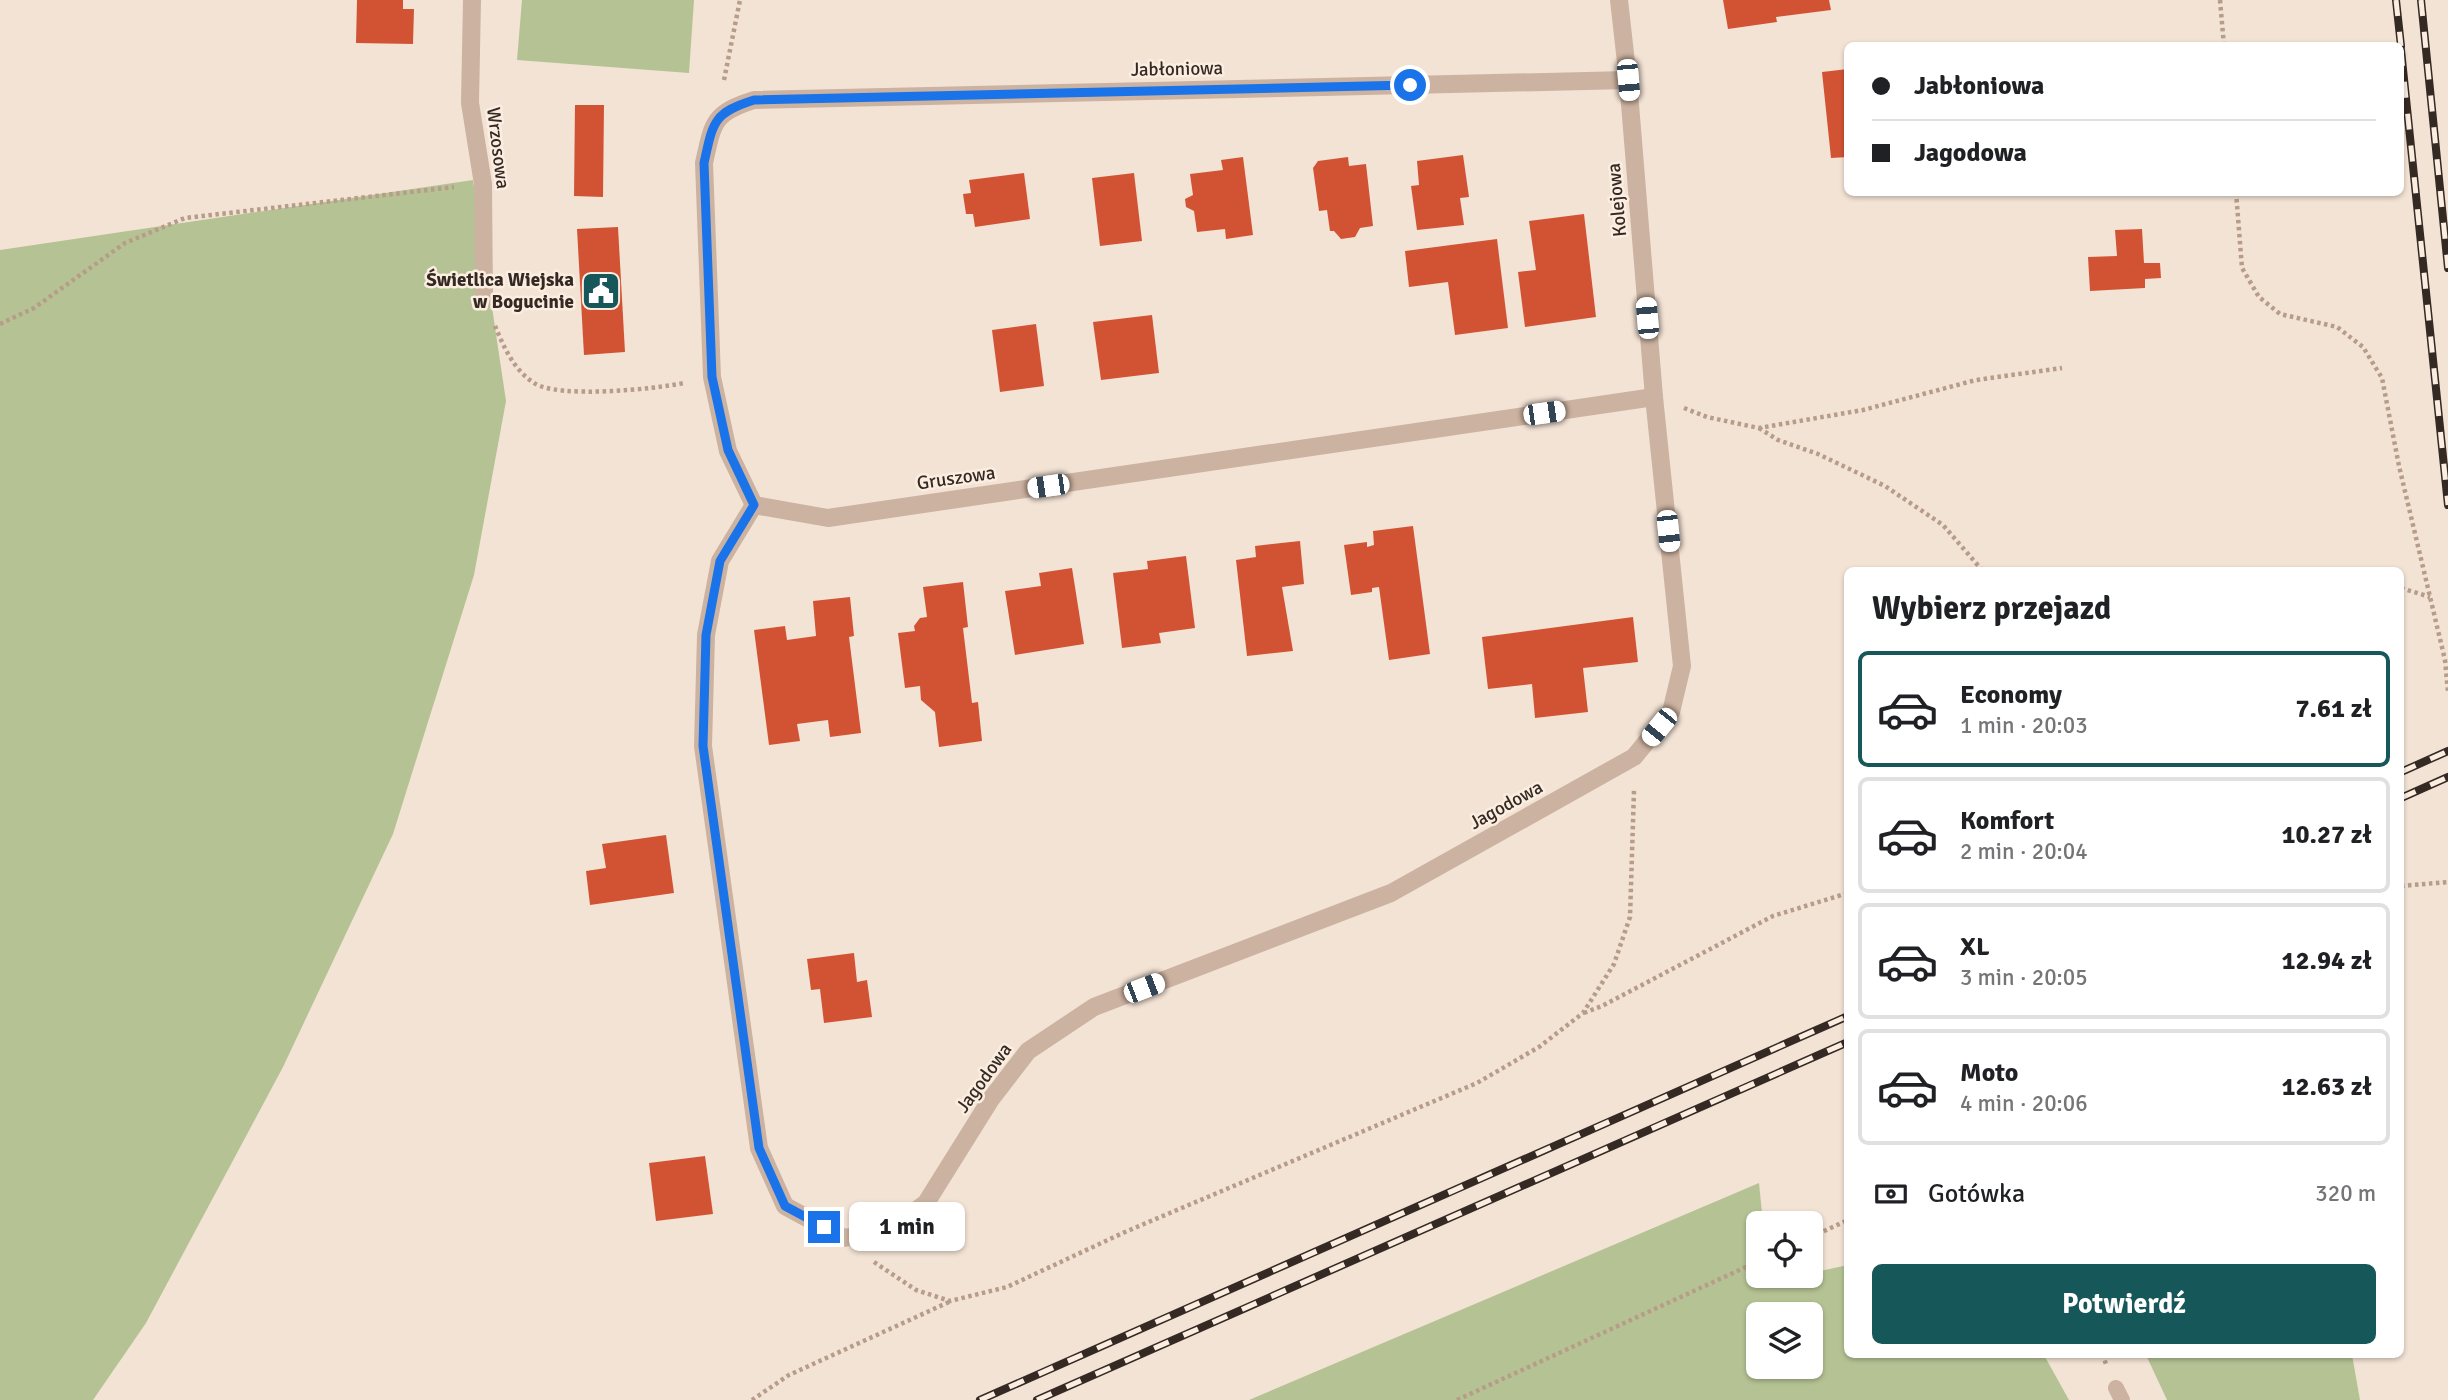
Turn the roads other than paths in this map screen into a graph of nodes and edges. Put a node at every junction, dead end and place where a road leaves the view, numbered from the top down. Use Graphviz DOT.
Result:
graph roads {
  1 [pos="472,0"];
  2 [pos="1619,0"];
  3 [pos="1628,80"];
  4 [pos="484,300"];
  5 [pos="1654,397"];
  6 [pos="754,505"];
  1 -- 4 [label="street, Wrzosowa"];
  2 -- 3 [label="street, Kolejowa"];
  3 -- 5 [label="street, Kolejowa"];
  3 -- 6 [label="street, Jabłoniowa"];
  5 -- 6 [label="street, Gruszowa"];
  5 -- 6 [label="street, Jagodowa"];
}
